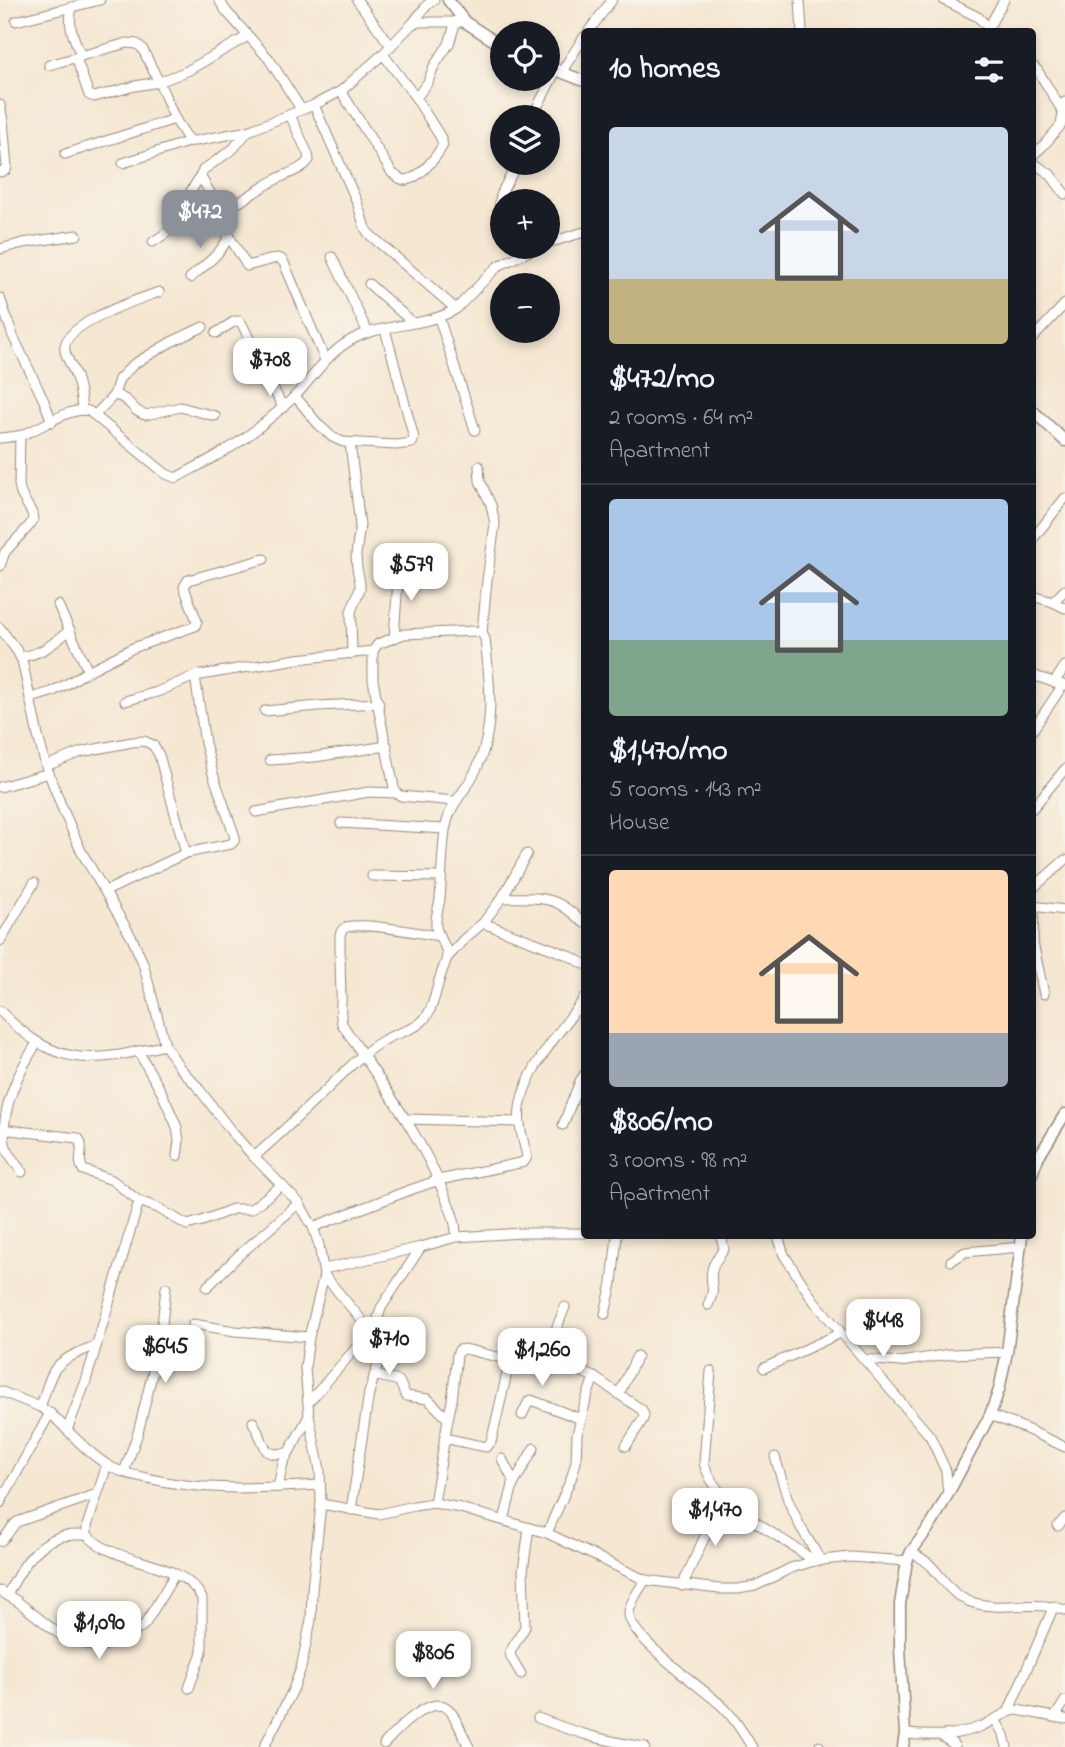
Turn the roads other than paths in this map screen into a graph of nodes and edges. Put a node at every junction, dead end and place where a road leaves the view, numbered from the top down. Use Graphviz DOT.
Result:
graph roads {
  1 [pos="100,0"];
  2 [pos="219,0"];
  3 [pos="357,0"];
  4 [pos="418,0"];
  5 [pos="434,0"];
  6 [pos="448,0"];
  7 [pos="612,0"];
  8 [pos="800,0"];
  9 [pos="944,0"];
  10 [pos="1004,0"];
  11 [pos="65,5"];
  12 [pos="420,13"];
  13 [pos="16,21"];
  14 [pos="460,22"];
  15 [pos="412,24"];
  16 [pos="591,28"];
  17 [pos="802,28"];
  18 [pos="986,28"];
  19 [pos="988,28"];
  20 [pos="248,36"];
  21 [pos="490,40"];
  22 [pos="581,40"];
  23 [pos="391,46"];
  24 [pos="383,54"];
  25 [pos="78,57"];
  26 [pos="560,63"];
  27 [pos="49,65"];
  28 [pos="1036,69"];
  29 [pos="560,71"];
  30 [pos="581,80"];
  31 [pos="159,82"];
  32 [pos="341,91"];
  33 [pos="416,98"];
  34 [pos="0,105"];
  35 [pos="314,105"];
  36 [pos="1064,107"];
  37 [pos="301,109"];
  38 [pos="290,115"];
  39 [pos="175,119"];
  40 [pos="2,122"];
  41 [pos="1063,126"];
  42 [pos="248,131"];
  43 [pos="191,141"];
  44 [pos="1036,152"];
  45 [pos="65,154"];
  46 [pos="123,163"];
  47 [pos="1036,165"];
  48 [pos="0,172"];
  49 [pos="201,174"];
  50 [pos="1065,194"];
  51 [pos="222,213"];
  52 [pos="581,233"];
  53 [pos="77,235"];
  54 [pos="229,236"];
  55 [pos="560,239"];
  56 [pos="153,242"];
  57 [pos="0,248"];
  58 [pos="332,257"];
  59 [pos="512,259"];
  60 [pos="190,278"];
  61 [pos="369,284"];
  62 [pos="159,292"];
  63 [pos="0,298"];
  64 [pos="1065,304"];
  65 [pos="456,309"];
  66 [pos="439,318"];
  67 [pos="412,322"];
  68 [pos="203,327"];
  69 [pos="385,329"];
  70 [pos="216,333"];
  71 [pos="368,333"];
  72 [pos="1036,335"];
  73 [pos="325,360"];
  74 [pos="114,395"];
  75 [pos="295,396"];
  76 [pos="282,408"];
  77 [pos="82,409"];
  78 [pos="1036,414"];
  79 [pos="95,415"];
  80 [pos="215,416"];
  81 [pos="51,422"];
  82 [pos="475,430"];
  83 [pos="20,436"];
  84 [pos="0,438"];
  85 [pos="1065,440"];
  86 [pos="350,443"];
  87 [pos="479,466"];
  88 [pos="1065,498"];
  89 [pos="1036,535"];
  90 [pos="264,559"];
  91 [pos="399,565"];
  92 [pos="0,566"];
  93 [pos="1065,590"];
  94 [pos="1036,597"];
  95 [pos="1053,602"];
  96 [pos="58,605"];
  97 [pos="1065,608"];
  98 [pos="0,628"];
  99 [pos="70,630"];
  100 [pos="482,633"];
  101 [pos="394,638"];
  102 [pos="373,651"];
  103 [pos="352,653"];
  104 [pos="20,657"];
  105 [pos="1065,666"];
  106 [pos="88,671"];
  107 [pos="195,676"];
  108 [pos="1036,676"];
  109 [pos="1061,684"];
  110 [pos="31,698"];
  111 [pos="125,701"];
  112 [pos="379,703"];
  113 [pos="265,711"];
  114 [pos="1036,725"];
  115 [pos="387,746"];
  116 [pos="270,760"];
  117 [pos="1065,769"];
  118 [pos="48,770"];
  119 [pos="0,787"];
  120 [pos="396,793"];
  121 [pos="454,801"];
  122 [pos="1036,804"];
  123 [pos="257,812"];
  124 [pos="341,823"];
  125 [pos="445,829"];
  126 [pos="186,853"];
  127 [pos="527,854"];
  128 [pos="1065,860"];
  129 [pos="372,876"];
  130 [pos="441,877"];
  131 [pos="34,883"];
  132 [pos="1036,885"];
  133 [pos="106,891"];
  134 [pos="502,898"];
  135 [pos="1036,906"];
  136 [pos="1065,911"];
  137 [pos="581,921"];
  138 [pos="483,923"];
  139 [pos="439,936"];
  140 [pos="0,941"];
  141 [pos="1036,957"];
  142 [pos="447,958"];
  143 [pos="581,963"];
  144 [pos="1044,994"];
  145 [pos="581,1003"];
  146 [pos="0,1011"];
  147 [pos="37,1042"];
  148 [pos="164,1045"];
  149 [pos="138,1051"];
  150 [pos="362,1055"];
  151 [pos="581,1080"];
  152 [pos="1065,1114"];
  153 [pos="407,1119"];
  154 [pos="519,1122"];
  155 [pos="563,1125"];
  156 [pos="1,1129"];
  157 [pos="177,1156"];
  158 [pos="254,1157"];
  159 [pos="1036,1165"];
  160 [pos="22,1172"];
  161 [pos="439,1181"];
  162 [pos="282,1185"];
  163 [pos="139,1201"];
  164 [pos="299,1203"];
  165 [pos="313,1227"];
  166 [pos="581,1233"];
  167 [pos="456,1237"];
  168 [pos="617,1239"];
  169 [pos="722,1239"];
  170 [pos="779,1239"];
  171 [pos="1021,1241"];
  172 [pos="421,1247"];
  173 [pos="951,1261"];
  174 [pos="324,1272"];
  175 [pos="166,1287"];
  176 [pos="207,1287"];
  177 [pos="708,1305"];
  178 [pos="565,1307"];
  179 [pos="605,1314"];
  180 [pos="193,1324"];
  181 [pos="373,1329"];
  182 [pos="841,1333"];
  183 [pos="309,1337"];
  184 [pos="96,1345"];
  185 [pos="1007,1352"];
  186 [pos="637,1356"];
  187 [pos="548,1357"];
  188 [pos="863,1359"];
  189 [pos="510,1360"];
  190 [pos="764,1368"];
  191 [pos="711,1371"];
  192 [pos="374,1375"];
  193 [pos="594,1377"];
  194 [pos="0,1391"];
  195 [pos="619,1394"];
  196 [pos="308,1403"];
  197 [pos="40,1407"];
  198 [pos="50,1413"];
  199 [pos="522,1415"];
  200 [pos="990,1415"];
  201 [pos="309,1416"];
  202 [pos="448,1419"];
  203 [pos="581,1419"];
  204 [pos="253,1422"];
  205 [pos="67,1430"];
  206 [pos="444,1438"];
  207 [pos="626,1446"];
  208 [pos="1065,1447"];
  209 [pos="534,1448"];
  210 [pos="288,1453"];
  211 [pos="775,1457"];
  212 [pos="502,1459"];
  213 [pos="107,1465"];
  214 [pos="124,1472"];
  215 [pos="320,1485"];
  216 [pos="513,1485"];
  217 [pos="278,1487"];
  218 [pos="97,1494"];
  219 [pos="948,1494"];
  220 [pos="728,1499"];
  221 [pos="0,1503"];
  222 [pos="434,1503"];
  223 [pos="321,1504"];
  224 [pos="351,1510"];
  225 [pos="1065,1518"];
  226 [pos="504,1520"];
  227 [pos="1058,1527"];
  228 [pos="529,1528"];
  229 [pos="547,1533"];
  230 [pos="88,1535"];
  231 [pos="0,1541"];
  232 [pos="909,1557"];
  233 [pos="817,1561"];
  234 [pos="175,1574"];
  235 [pos="645,1580"];
  236 [pos="682,1586"];
  237 [pos="3,1593"];
  238 [pos="1054,1606"];
  239 [pos="1065,1610"];
  240 [pos="521,1674"];
  241 [pos="189,1688"];
  242 [pos="1065,1701"];
  243 [pos="1009,1710"];
  244 [pos="538,1718"];
  245 [pos="1060,1718"];
  246 [pos="996,1721"];
  247 [pos="905,1734"];
  248 [pos="941,1736"];
  249 [pos="384,1744"];
  250 [pos="264,1747"];
  251 [pos="468,1747"];
  252 [pos="645,1747"];
  253 [pos="752,1747"];
  254 [pos="903,1747"];
  255 [pos="954,1747"];
  256 [pos="1007,1747"];
  1 -- 11 [label="street"];
  2 -- 20 [label="street"];
  3 -- 23 [label="street"];
  4 -- 12 [label="street"];
  5 -- 12 [label="street"];
  6 -- 14 [label="street"];
  7 -- 16 [label="street"];
  8 -- 17 [label="street"];
  9 -- 18 [label="street"];
  10 -- 19 [label="street"];
  11 -- 13 [label="street"];
  11 -- 25 [label="street"];
  12 -- 15 [label="street"];
  14 -- 15 [label="street"];
  14 -- 21 [label="street"];
  14 -- 33 [label="street"];
  15 -- 23 [label="street"];
  20 -- 31 [label="street"];
  20 -- 37 [label="street"];
  22 -- 26 [label="street"];
  23 -- 24 [label="street"];
  24 -- 32 [label="street"];
  24 -- 33 [label="street"];
  25 -- 27 [label="street"];
  25 -- 31 [label="street"];
  25 -- 31 [label="street"];
  28 -- 36 [label="street"];
  29 -- 30 [label="street"];
  31 -- 39 [label="street"];
  32 -- 33 [label="street"];
  32 -- 35 [label="street"];
  34 -- 40 [label="street"];
  35 -- 37 [label="street"];
  35 -- 65 [label="street"];
  36 -- 41 [label="street"];
  37 -- 38 [label="street"];
  38 -- 42 [label="street"];
  38 -- 51 [label="street"];
  39 -- 43 [label="street"];
  39 -- 45 [label="street"];
  40 -- 48 [label="street"];
  41 -- 44 [label="street"];
  42 -- 43 [label="street"];
  42 -- 49 [label="street"];
  43 -- 46 [label="street"];
  47 -- 50 [label="street"];
  49 -- 51 [label="street"];
  49 -- 56 [label="street"];
  51 -- 54 [label="street"];
  52 -- 55 [label="street"];
  53 -- 57 [label="street"];
  54 -- 60 [label="street"];
  54 -- 73 [label="street"];
  58 -- 71 [label="street"];
  59 -- 65 [label="street"];
  61 -- 67 [label="street"];
  62 -- 77 [label="street"];
  63 -- 81 [label="street"];
  64 -- 72 [label="street"];
  65 -- 66 [label="street"];
  66 -- 67 [label="street"];
  66 -- 82 [label="street"];
  67 -- 69 [label="street"];
  68 -- 74 [label="street"];
  69 -- 71 [label="street"];
  69 -- 86 [label="street"];
  70 -- 76 [label="street"];
  71 -- 73 [label="street"];
  73 -- 75 [label="street"];
  74 -- 79 [label="street"];
  74 -- 80 [label="street"];
  75 -- 76 [label="street"];
  75 -- 86 [label="street"];
  76 -- 79 [label="street"];
  77 -- 79 [label="street"];
  77 -- 81 [label="street"];
  78 -- 85 [label="street"];
  81 -- 83 [label="street"];
  83 -- 84 [label="street"];
  83 -- 92 [label="street"];
  86 -- 103 [label="street"];
  87 -- 100 [label="street"];
  88 -- 89 [label="street"];
  90 -- 106 [label="street"];
  91 -- 101 [label="street"];
  93 -- 95 [label="street"];
  94 -- 95 [label="street"];
  95 -- 97 [label="street"];
  96 -- 99 [label="street"];
  98 -- 104 [label="street"];
  99 -- 104 [label="street"];
  99 -- 106 [label="street"];
  100 -- 101 [label="street"];
  100 -- 121 [label="street"];
  101 -- 102 [label="street"];
  102 -- 103 [label="street"];
  102 -- 112 [label="street"];
  103 -- 107 [label="street"];
  104 -- 110 [label="street"];
  105 -- 109 [label="street"];
  106 -- 110 [label="street"];
  107 -- 111 [label="street"];
  107 -- 126 [label="street"];
  108 -- 109 [label="street"];
  109 -- 114 [label="street"];
  110 -- 118 [label="street"];
  112 -- 113 [label="street"];
  112 -- 115 [label="street"];
  115 -- 116 [label="street"];
  115 -- 120 [label="street"];
  117 -- 122 [label="street"];
  118 -- 119 [label="street"];
  118 -- 126 [label="street"];
  118 -- 133 [label="street"];
  120 -- 121 [label="street"];
  120 -- 123 [label="street"];
  121 -- 125 [label="street"];
  124 -- 125 [label="street"];
  125 -- 130 [label="street"];
  126 -- 133 [label="street"];
  127 -- 134 [label="street"];
  128 -- 132 [label="street"];
  129 -- 130 [label="street"];
  130 -- 139 [label="street"];
  131 -- 140 [label="street"];
  133 -- 148 [label="street"];
  134 -- 137 [label="street"];
  134 -- 138 [label="street"];
  135 -- 136 [label="street"];
  138 -- 142 [label="street"];
  138 -- 143 [label="street"];
  139 -- 142 [label="street"];
  139 -- 150 [label="street"];
  141 -- 144 [label="street"];
  142 -- 150 [label="street"];
  145 -- 154 [label="street"];
  146 -- 147 [label="street"];
  147 -- 149 [label="street"];
  147 -- 156 [label="street"];
  148 -- 149 [label="street"];
  148 -- 158 [label="street"];
  149 -- 157 [label="street"];
  150 -- 153 [label="street"];
  150 -- 158 [label="street"];
  151 -- 155 [label="street"];
  152 -- 159 [label="street"];
  153 -- 154 [label="street"];
  153 -- 161 [label="street"];
  154 -- 161 [label="street"];
  156 -- 160 [label="street"];
  156 -- 163 [label="street"];
  158 -- 162 [label="street"];
  161 -- 165 [label="street"];
  161 -- 167 [label="street"];
  162 -- 163 [label="street"];
  162 -- 164 [label="street"];
  163 -- 184 [label="street"];
  164 -- 165 [label="street"];
  164 -- 176 [label="street"];
  165 -- 174 [label="street"];
  166 -- 167 [label="street"];
  167 -- 172 [label="street"];
  168 -- 179 [label="street"];
  169 -- 177 [label="street"];
  170 -- 182 [label="street"];
  171 -- 173 [label="street"];
  171 -- 185 [label="street"];
  172 -- 174 [label="street"];
  172 -- 181 [label="street"];
  174 -- 181 [label="street"];
  174 -- 183 [label="street"];
  175 -- 214 [label="street"];
  178 -- 187 [label="street"];
  180 -- 183 [label="street"];
  181 -- 192 [label="street"];
  181 -- 196 [label="street"];
  182 -- 188 [label="street"];
  182 -- 190 [label="street"];
  183 -- 196 [label="street"];
  184 -- 197 [label="street"];
  184 -- 205 [label="street"];
  185 -- 188 [label="street"];
  185 -- 200 [label="street"];
  186 -- 195 [label="street"];
  187 -- 189 [label="street"];
  187 -- 193 [label="street"];
  188 -- 219 [label="street"];
  189 -- 202 [label="street"];
  189 -- 206 [label="street"];
  191 -- 220 [label="street"];
  192 -- 202 [label="street"];
  192 -- 224 [label="street"];
  193 -- 195 [label="street"];
  193 -- 203 [label="street"];
  194 -- 197 [label="street"];
  195 -- 207 [label="street"];
  196 -- 201 [label="street"];
  197 -- 198 [label="street"];
  198 -- 205 [label="street"];
  198 -- 221 [label="street"];
  199 -- 203 [label="street"];
  200 -- 208 [label="street"];
  200 -- 219 [label="street"];
  201 -- 210 [label="street"];
  201 -- 215 [label="street"];
  202 -- 206 [label="street"];
  203 -- 229 [label="street"];
  204 -- 210 [label="street"];
  205 -- 213 [label="street"];
  206 -- 222 [label="street"];
  209 -- 216 [label="street"];
  210 -- 217 [label="street"];
  211 -- 233 [label="street"];
  212 -- 216 [label="street"];
  213 -- 214 [label="street"];
  213 -- 218 [label="street"];
  214 -- 217 [label="street"];
  215 -- 217 [label="street"];
  215 -- 223 [label="street"];
  216 -- 226 [label="street"];
  218 -- 230 [label="street"];
  218 -- 231 [label="street"];
  219 -- 232 [label="street"];
  220 -- 233 [label="street"];
  220 -- 236 [label="street"];
  222 -- 224 [label="street"];
  222 -- 226 [label="street"];
  223 -- 224 [label="street"];
  223 -- 250 [label="street"];
  225 -- 227 [label="street"];
  226 -- 228 [label="street"];
  228 -- 229 [label="street"];
  228 -- 240 [label="street"];
  229 -- 235 [label="street"];
  230 -- 234 [label="street"];
  230 -- 237 [label="street"];
  232 -- 233 [label="street"];
  232 -- 238 [label="street"];
  232 -- 247 [label="street"];
  233 -- 236 [label="street"];
  234 -- 237 [label="street"];
  234 -- 241 [label="street"];
  235 -- 236 [label="street"];
  235 -- 253 [label="street"];
  238 -- 239 [label="street"];
  238 -- 243 [label="street"];
  242 -- 245 [label="street"];
  243 -- 245 [label="street"];
  243 -- 246 [label="street"];
  244 -- 252 [label="street"];
  246 -- 248 [label="street"];
  246 -- 256 [label="street"];
  247 -- 248 [label="street"];
  247 -- 254 [label="street"];
  248 -- 255 [label="street"];
  249 -- 251 [label="street"];
}
